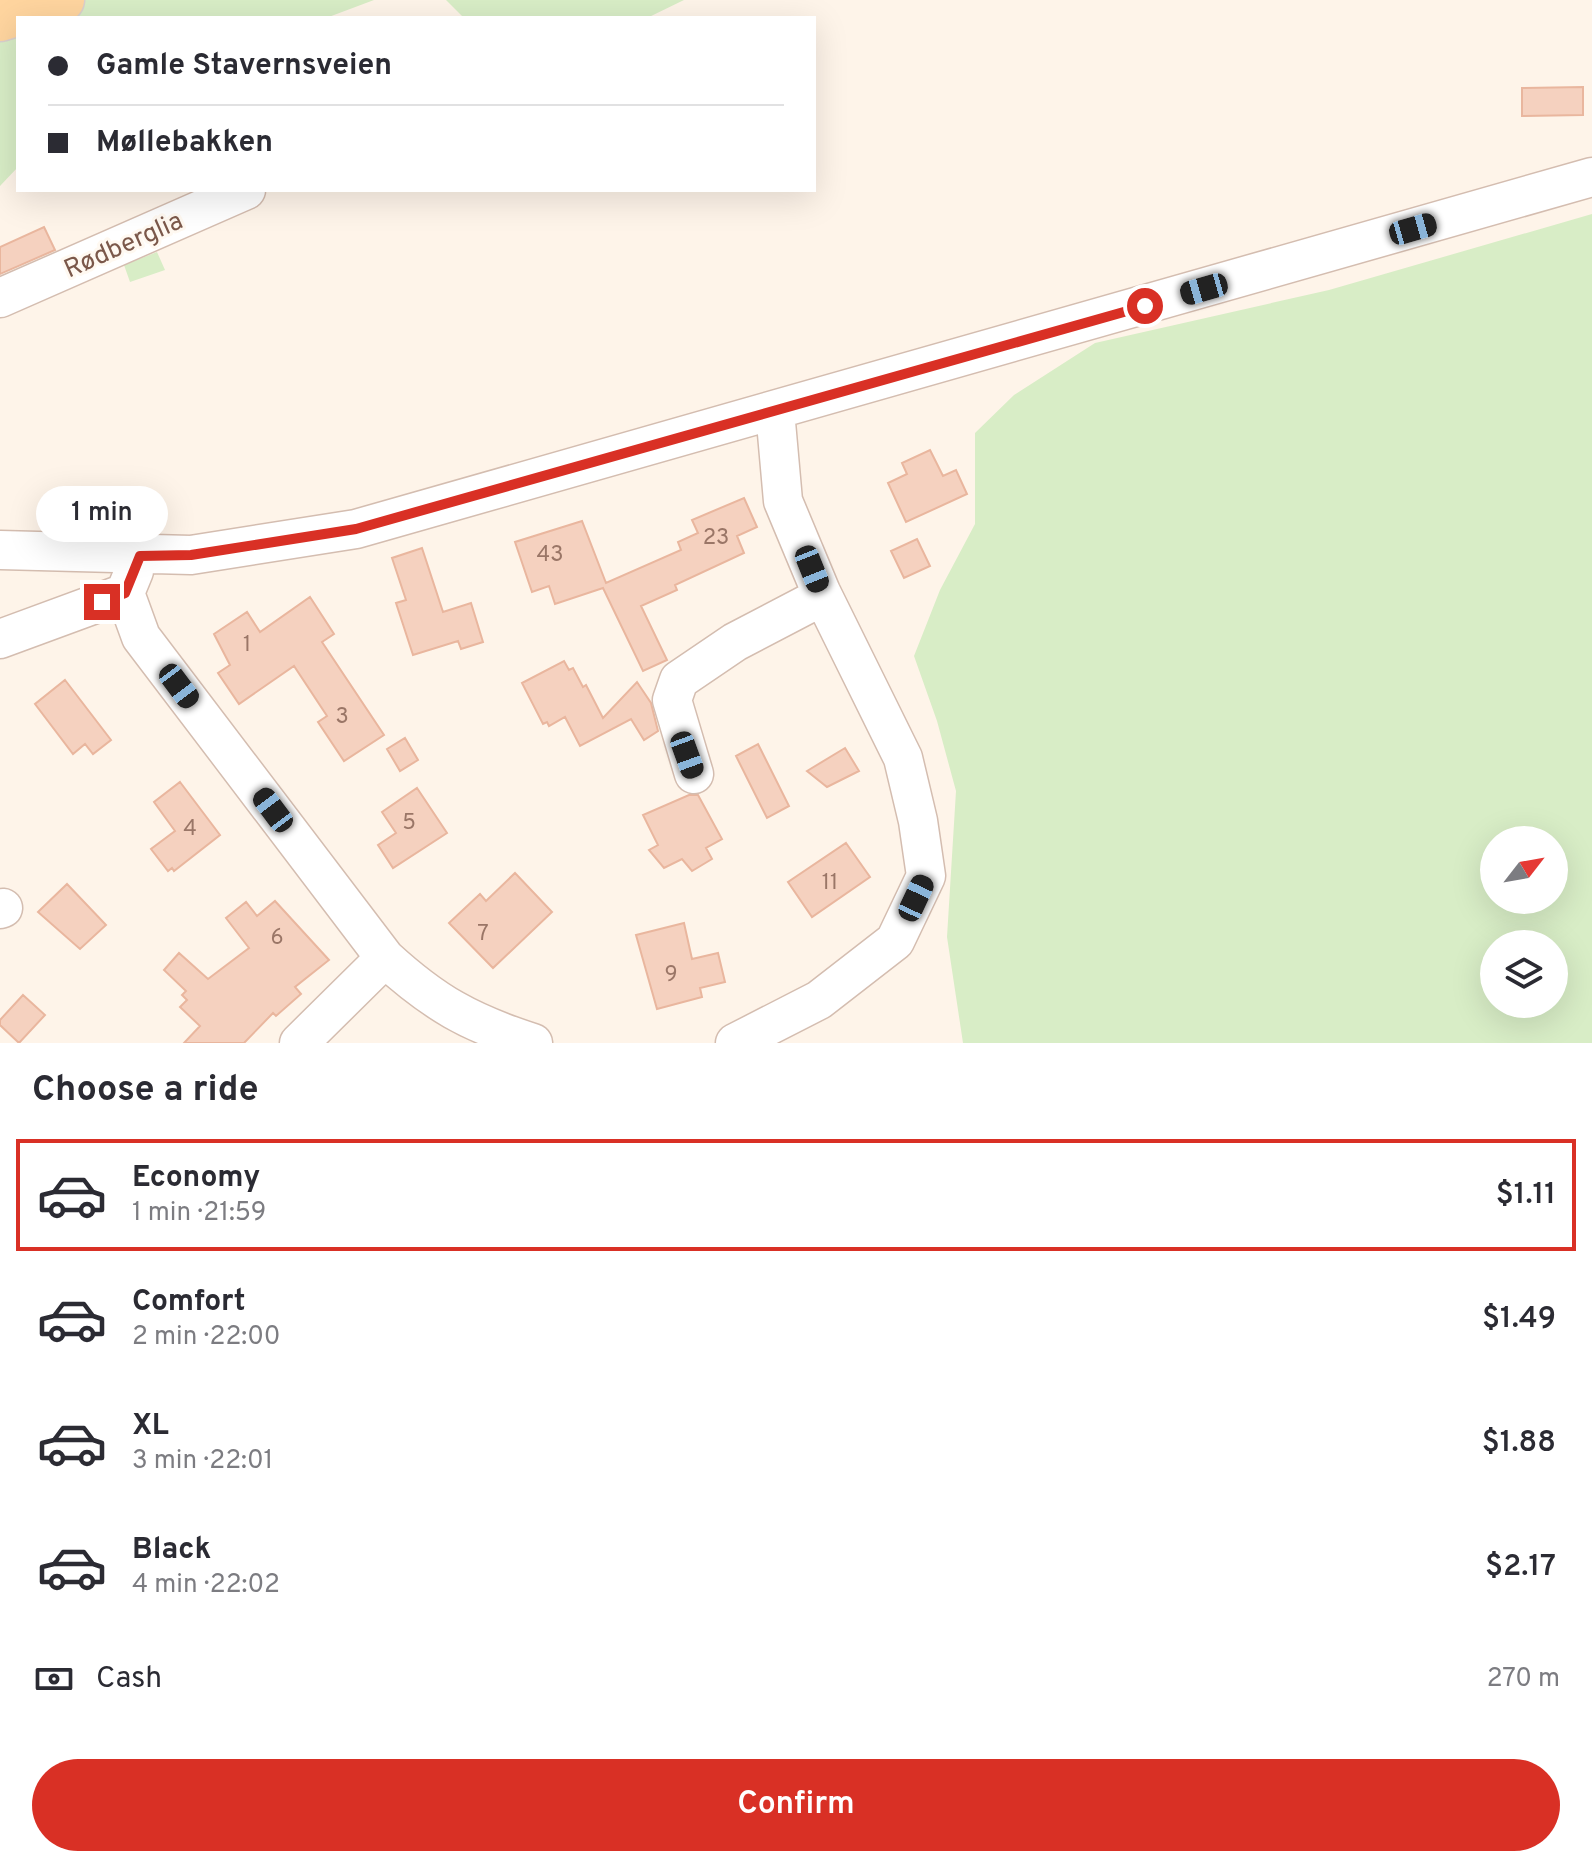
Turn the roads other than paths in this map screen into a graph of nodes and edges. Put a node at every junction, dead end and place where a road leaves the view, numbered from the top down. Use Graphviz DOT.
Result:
graph roads {
  1 [pos="62,0"];
  2 [pos="0,19"];
  3 [pos="1592,177"];
  4 [pos="241,192"];
  5 [pos="0,298"];
  6 [pos="775,411"];
  7 [pos="0,550"];
  8 [pos="140,556"];
  9 [pos="125,593"];
  10 [pos="823,596"];
  11 [pos="0,639"];
  12 [pos="694,774"];
  13 [pos="385,958"];
  14 [pos="299,1043"];
  15 [pos="533,1043"];
  16 [pos="735,1043"];
  1 -- 2 [label="main road"];
  3 -- 6 [label="street"];
  4 -- 5 [label="street, Rødberglia"];
  6 -- 8 [label="street"];
  6 -- 10 [label="street"];
  7 -- 8 [label="street"];
  8 -- 9 [label="street"];
  9 -- 11 [label="street"];
  9 -- 13 [label="street"];
  10 -- 12 [label="street"];
  10 -- 16 [label="street"];
  13 -- 14 [label="street"];
  13 -- 15 [label="street"];
}
